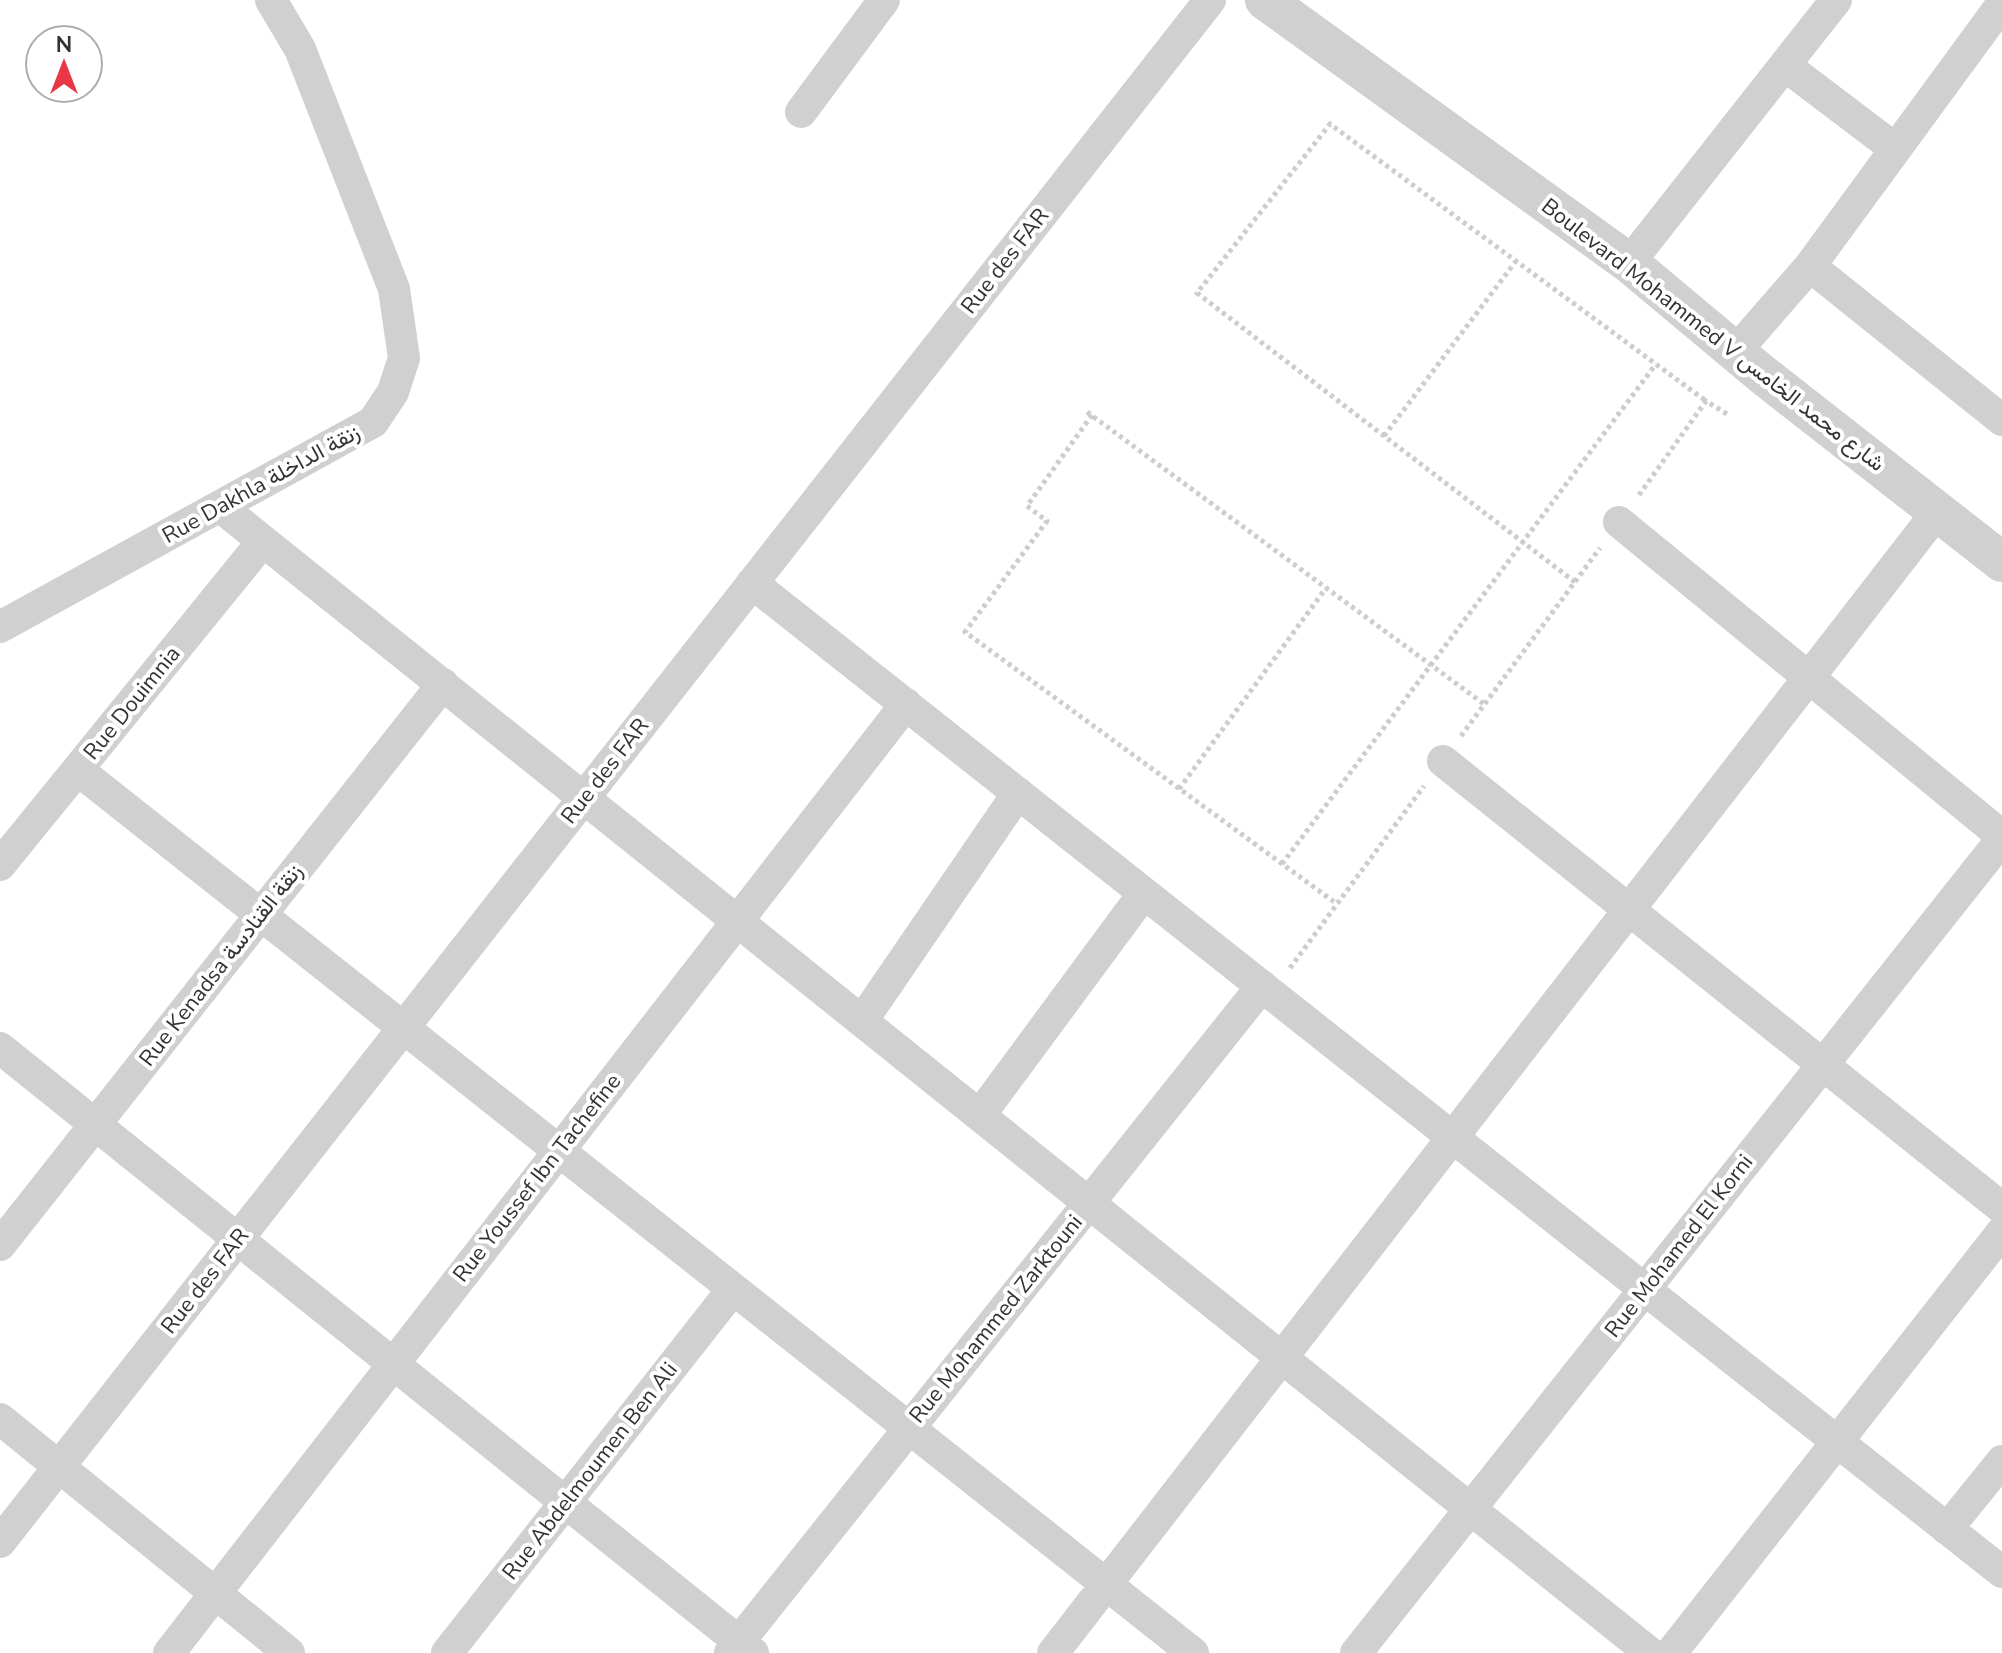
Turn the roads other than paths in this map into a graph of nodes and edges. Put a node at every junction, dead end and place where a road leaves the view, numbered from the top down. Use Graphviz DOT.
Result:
graph roads {
  1 [pos="271,0"];
  2 [pos="884,0"];
  3 [pos="1210,0"];
  4 [pos="1265,0"];
  5 [pos="1836,0"];
  6 [pos="2002,4"];
  7 [pos="1787,67"];
  8 [pos="801,112"];
  9 [pos="1894,148"];
  10 [pos="1629,263"];
  11 [pos="1810,266"];
  12 [pos="1736,351"];
  13 [pos="2002,420"];
  14 [pos="222,508"];
  15 [pos="1938,511"];
  16 [pos="1619,522"];
  17 [pos="263,541"];
  18 [pos="2002,562"];
  19 [pos="752,583"];
  20 [pos="0,627"];
  21 [pos="1809,678"];
  22 [pos="443,684"];
  23 [pos="906,704"];
  24 [pos="1443,761"];
  25 [pos="78,770"];
  26 [pos="1018,793"];
  27 [pos="584,798"];
  28 [pos="2002,837"];
  29 [pos="0,865"];
  30 [pos="1144,893"];
  31 [pos="1629,910"];
  32 [pos="260,915"];
  33 [pos="738,921"];
  34 [pos="1266,990"];
  35 [pos="862,1021"];
  36 [pos="404,1028"];
  37 [pos="0,1048"];
  38 [pos="1823,1065"];
  39 [pos="980,1115"];
  40 [pos="95,1124"];
  41 [pos="1453,1138"];
  42 [pos="559,1151"];
  43 [pos="1089,1203"];
  44 [pos="2002,1208"];
  45 [pos="2002,1232"];
  46 [pos="238,1239"];
  47 [pos="0,1245"];
  48 [pos="733,1289"];
  49 [pos="1644,1289"];
  50 [pos="1282,1357"];
  51 [pos="393,1364"];
  52 [pos="0,1419"];
  53 [pos="909,1429"];
  54 [pos="1837,1442"];
  55 [pos="2002,1461"];
  56 [pos="59,1467"];
  57 [pos="566,1502"];
  58 [pos="1471,1509"];
  59 [pos="1947,1529"];
  60 [pos="0,1542"];
  61 [pos="2002,1572"];
  62 [pos="1106,1585"];
  63 [pos="215,1594"];
  64 [pos="741,1649"];
  65 [pos="169,1653"];
  66 [pos="289,1653"];
  67 [pos="447,1653"];
  68 [pos="1053,1653"];
  69 [pos="1193,1653"];
  70 [pos="1356,1653"];
  71 [pos="1650,1653"];
  72 [pos="1671,1653"];
  1 -- 14 [label="street, Rue Dakhla زنقة الداخلة"];
  2 -- 8 [label="street"];
  3 -- 19 [label="street, Rue des FAR"];
  4 -- 10 [label="street, Boulevard Mohammed V شارع محمد الخامس"];
  5 -- 7 [label="street"];
  6 -- 9 [label="street"];
  7 -- 9 [label="street"];
  7 -- 10 [label="street"];
  9 -- 11 [label="street"];
  10 -- 12 [label="street, Boulevard Mohammed V شارع محمد الخامس"];
  11 -- 12 [label="street"];
  11 -- 13 [label="street"];
  12 -- 15 [label="street, Boulevard Mohammed V شارع محمد الخامس"];
  14 -- 17 [label="street"];
  14 -- 20 [label="street, Rue Dakhla زنقة الداخلة"];
  15 -- 18 [label="street, Boulevard Mohammed V شارع محمد الخامس"];
  15 -- 21 [label="street"];
  16 -- 21 [label="street"];
  17 -- 22 [label="street"];
  17 -- 25 [label="street, Rue Douimnia"];
  19 -- 23 [label="street"];
  19 -- 27 [label="street, Rue des FAR"];
  21 -- 28 [label="street"];
  21 -- 31 [label="street"];
  22 -- 27 [label="street"];
  22 -- 32 [label="street, Rue Kenadsa زنقة القنادسة"];
  23 -- 26 [label="street"];
  23 -- 33 [label="street, Rue Youssef Ibn Tachefine"];
  24 -- 31 [label="street"];
  25 -- 29 [label="street, Rue Douimnia"];
  25 -- 32 [label="street"];
  26 -- 30 [label="street"];
  26 -- 35 [label="street"];
  27 -- 33 [label="street"];
  27 -- 36 [label="street, Rue des FAR"];
  28 -- 38 [label="street, Rue Mohamed El Korni"];
  30 -- 34 [label="street"];
  30 -- 39 [label="street"];
  31 -- 38 [label="street"];
  31 -- 41 [label="street"];
  32 -- 36 [label="street"];
  32 -- 40 [label="street, Rue Kenadsa زنقة القنادسة"];
  33 -- 35 [label="street"];
  33 -- 42 [label="street, Rue Youssef Ibn Tachefine"];
  34 -- 41 [label="street"];
  34 -- 43 [label="street, Rue Mohammed Zarktouni"];
  35 -- 39 [label="street"];
  36 -- 42 [label="street"];
  36 -- 46 [label="street, Rue des FAR"];
  37 -- 40 [label="street"];
  38 -- 44 [label="street"];
  38 -- 49 [label="street, Rue Mohamed El Korni"];
  39 -- 43 [label="street"];
  40 -- 46 [label="street"];
  40 -- 47 [label="street, Rue Kenadsa زنقة القنادسة"];
  41 -- 49 [label="street"];
  41 -- 50 [label="street"];
  42 -- 48 [label="street"];
  42 -- 51 [label="street, Rue Youssef Ibn Tachefine"];
  43 -- 50 [label="street"];
  43 -- 53 [label="street, Rue Mohammed Zarktouni"];
  45 -- 54 [label="street"];
  46 -- 51 [label="street"];
  46 -- 56 [label="street, Rue des FAR"];
  48 -- 53 [label="street"];
  48 -- 57 [label="street, Rue Abdelmoumen Ben Ali"];
  49 -- 54 [label="street"];
  49 -- 58 [label="street, Rue Mohamed El Korni"];
  50 -- 58 [label="street"];
  50 -- 62 [label="street"];
  51 -- 57 [label="street"];
  51 -- 63 [label="street, Rue Youssef Ibn Tachefine"];
  52 -- 56 [label="street"];
  53 -- 62 [label="street"];
  53 -- 64 [label="street, Rue Mohammed Zarktouni"];
  54 -- 59 [label="street"];
  54 -- 72 [label="street"];
  55 -- 59 [label="street"];
  56 -- 60 [label="street, Rue des FAR"];
  56 -- 63 [label="street"];
  57 -- 64 [label="street"];
  57 -- 67 [label="street, Rue Abdelmoumen Ben Ali"];
  58 -- 70 [label="street, Rue Mohamed El Korni"];
  58 -- 71 [label="street"];
  59 -- 61 [label="street"];
  62 -- 68 [label="street"];
  62 -- 69 [label="street"];
  63 -- 65 [label="street, Rue Youssef Ibn Tachefine"];
  63 -- 66 [label="street"];
}
